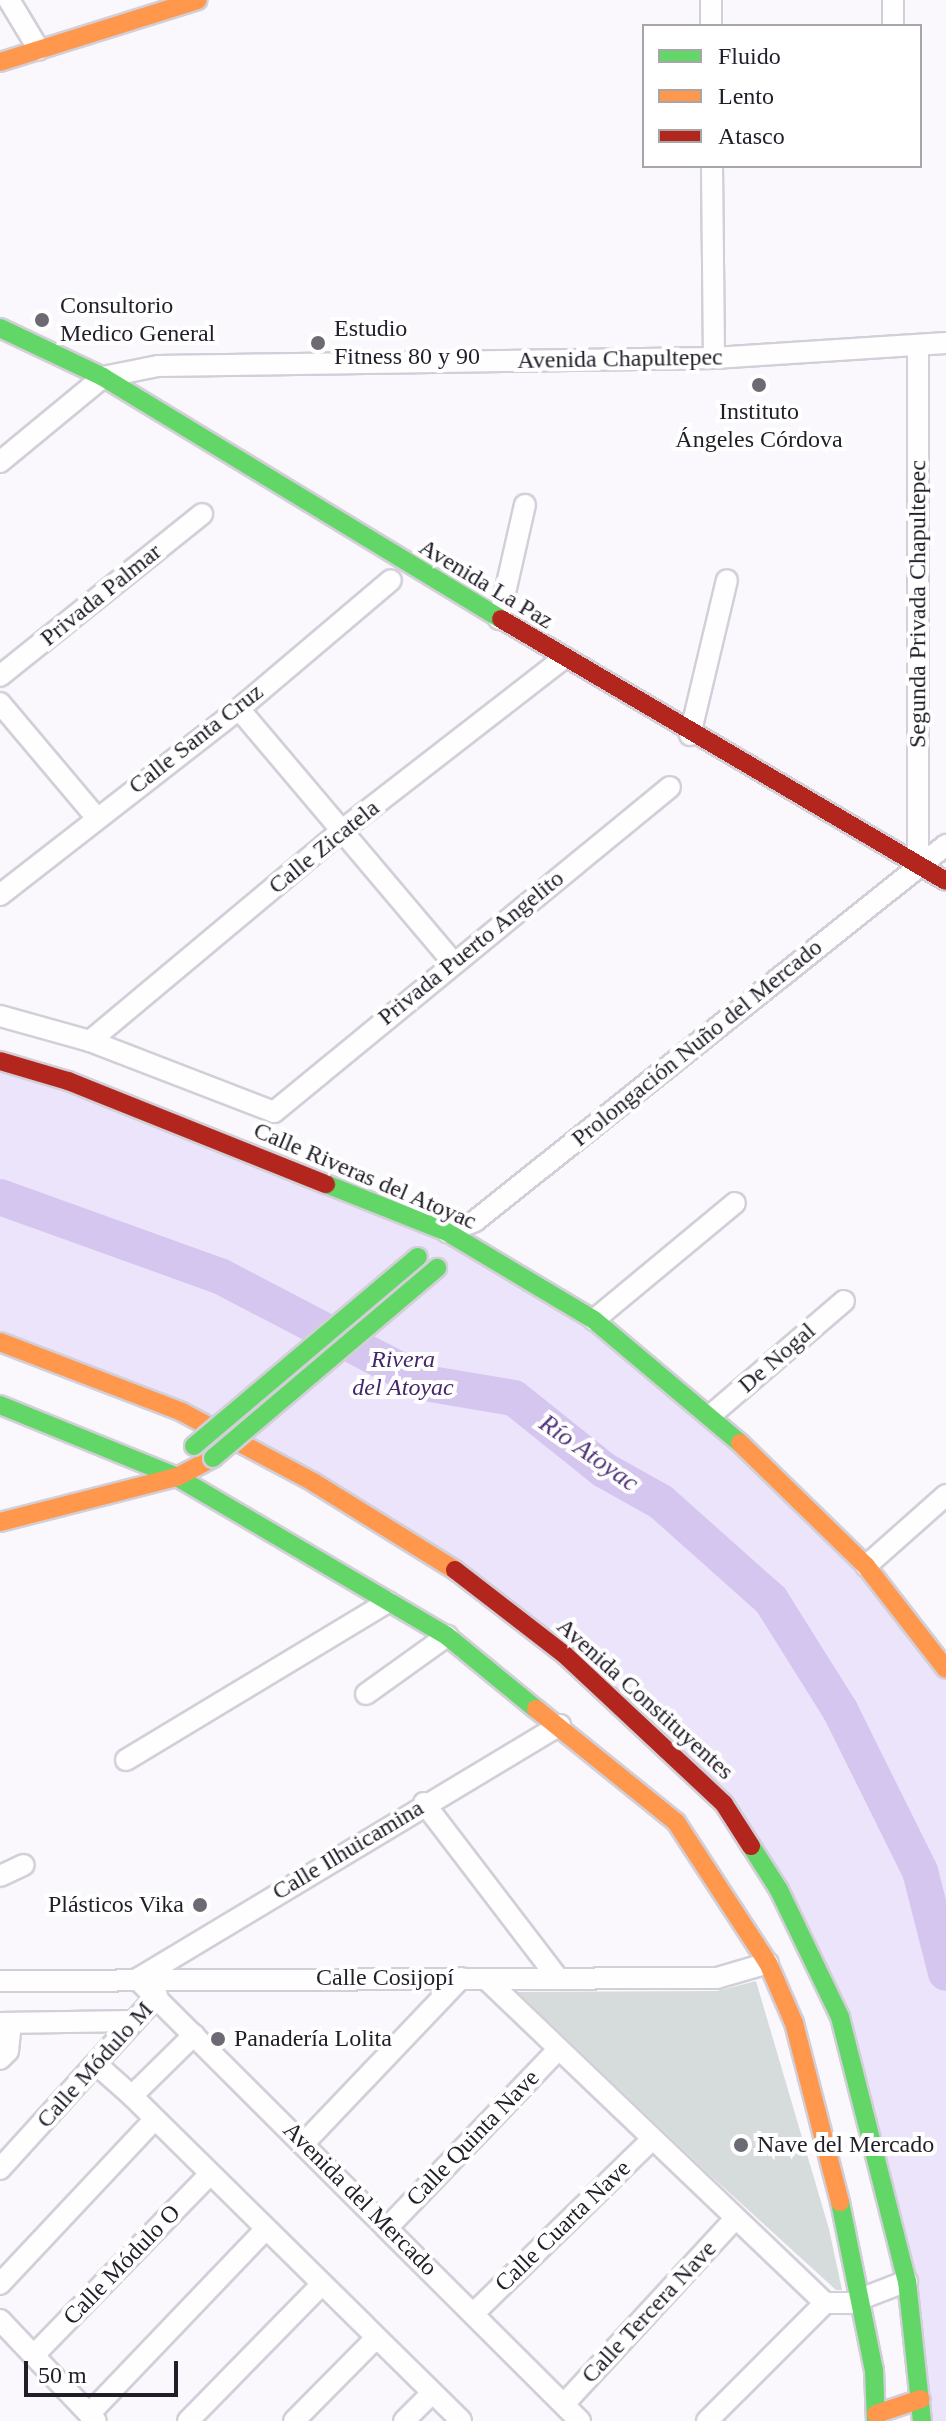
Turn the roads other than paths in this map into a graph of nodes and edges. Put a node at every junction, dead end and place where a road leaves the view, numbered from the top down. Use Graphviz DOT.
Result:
graph roads {
  1 [pos="9,0"];
  2 [pos="198,0"];
  3 [pos="711,0"];
  4 [pos="893,0"];
  5 [pos="711,24"];
  6 [pos="893,24"];
  7 [pos="39,50"];
  8 [pos="0,62"];
  9 [pos="712,168"];
  10 [pos="0,328"];
  11 [pos="946,343"];
  12 [pos="918,345"];
  13 [pos="714,358"];
  14 [pos="103,377"];
  15 [pos="0,462"];
  16 [pos="525,505"];
  17 [pos="202,514"];
  18 [pos="391,580"];
  19 [pos="727,580"];
  20 [pos="499,619"];
  21 [pos="563,659"];
  22 [pos="0,676"];
  23 [pos="0,703"];
  24 [pos="239,709"];
  25 [pos="690,735"];
  26 [pos="670,787"];
  27 [pos="95,816"];
  28 [pos="341,831"];
  29 [pos="946,845"];
  30 [pos="918,864"];
  31 [pos="946,881"];
  32 [pos="0,895"];
  33 [pos="452,961"];
  34 [pos="0,1016"];
  35 [pos="90,1041"];
  36 [pos="0,1061"];
  37 [pos="735,1203"];
  38 [pos="475,1221"];
  39 [pos="447,1232"];
  40 [pos="467,1245"];
  41 [pos="844,1301"];
  42 [pos="594,1320"];
  43 [pos="0,1342"];
  44 [pos="0,1405"];
  45 [pos="711,1415"];
  46 [pos="169,1474"];
  47 [pos="946,1495"];
  48 [pos="0,1522"];
  49 [pos="866,1566"];
  50 [pos="388,1602"];
  51 [pos="447,1636"];
  52 [pos="946,1669"];
  53 [pos="366,1694"];
  54 [pos="560,1725"];
  55 [pos="126,1760"];
  56 [pos="424,1803"];
  57 [pos="24,1865"];
  58 [pos="0,1876"];
  59 [pos="768,1963"];
  60 [pos="461,1978"];
  61 [pos="558,1978"];
  62 [pos="137,1979"];
  63 [pos="486,1979"];
  64 [pos="0,1981"];
  65 [pos="157,1996"];
  66 [pos="134,2021"];
  67 [pos="6,2023"];
  68 [pos="194,2035"];
  69 [pos="558,2050"];
  70 [pos="0,2059"];
  71 [pos="96,2064"];
  72 [pos="132,2096"];
  73 [pos="155,2119"];
  74 [pos="652,2139"];
  75 [pos="304,2143"];
  76 [pos="0,2169"];
  77 [pos="209,2175"];
  78 [pos="733,2221"];
  79 [pos="388,2227"];
  80 [pos="264,2231"];
  81 [pos="907,2281"];
  82 [pos="0,2284"];
  83 [pos="322,2284"];
  84 [pos="862,2298"];
  85 [pos="825,2303"];
  86 [pos="474,2313"];
  87 [pos="0,2320"];
  88 [pos="376,2338"];
  89 [pos="35,2354"];
  90 [pos="432,2393"];
  91 [pos="921,2399"];
  92 [pos="565,2403"];
  93 [pos="92,2418"];
  94 [pos="872,2419"];
  95 [pos="188,2421"];
  96 [pos="294,2421"];
  97 [pos="404,2421"];
  98 [pos="461,2421"];
  99 [pos="580,2421"];
  100 [pos="707,2421"];
  101 [pos="922,2421"];
  1 -- 7 [label="street"];
  2 -- 7 [label="main road"];
  3 -- 5 [label="street"];
  4 -- 6 [label="street"];
  7 -- 8 [label="main road"];
  9 -- 13 [label="street"];
  10 -- 14 [label="main road, Avenida La Paz"];
  11 -- 12 [label="street, Avenida Chapultepec"];
  12 -- 13 [label="street, Avenida Chapultepec"];
  12 -- 30 [label="street, Segunda Privada Chapultepec"];
  13 -- 14 [label="street, Avenida Chapultepec"];
  14 -- 15 [label="street"];
  14 -- 20 [label="main road, Avenida La Paz"];
  16 -- 20 [label="street"];
  17 -- 22 [label="street, Privada Palmar"];
  18 -- 24 [label="street, Calle Santa Cruz"];
  19 -- 25 [label="street"];
  20 -- 21 [label="main road, Avenida La Paz"];
  21 -- 25 [label="main road, Avenida La Paz"];
  21 -- 28 [label="street, Calle Zicatela"];
  23 -- 27 [label="street"];
  24 -- 27 [label="street, Calle Santa Cruz"];
  24 -- 28 [label="street"];
  25 -- 30 [label="main road, Avenida La Paz"];
  26 -- 33 [label="street, Privada Puerto Angelito"];
  27 -- 32 [label="street, Calle Santa Cruz"];
  28 -- 33 [label="street"];
  28 -- 35 [label="street, Calle Zicatela"];
  29 -- 30 [label="street, Prolongación Nuño del Mercado"];
  30 -- 31 [label="main road, Avenida La Paz"];
  30 -- 38 [label="street, Prolongación Nuño del Mercado"];
  33 -- 35 [label="street, Privada Puerto Angelito"];
  34 -- 35 [label="street"];
  36 -- 39 [label="main road, Calle Riveras del Atoyac"];
  37 -- 42 [label="street"];
  38 -- 39 [label="street, Prolongación Nuño del Mercado"];
  38 -- 40 [label="street"];
  39 -- 40 [label="main road, Calle Riveras del Atoyac"];
  39 -- 46 [label="main road, bridge"];
  40 -- 42 [label="main road, Calle Riveras del Atoyac"];
  40 -- 46 [label="main road, bridge"];
  41 -- 45 [label="street, De Nogal"];
  42 -- 45 [label="main road, Calle Riveras del Atoyac"];
  43 -- 81 [label="main road, Avenida Constituyentes"];
  44 -- 46 [label="main road"];
  45 -- 49 [label="main road, Calle Riveras del Atoyac"];
  46 -- 48 [label="main road"];
  46 -- 50 [label="main road"];
  47 -- 49 [label="street"];
  49 -- 52 [label="main road, Calle Riveras del Atoyac"];
  50 -- 51 [label="main road"];
  50 -- 55 [label="street"];
  51 -- 53 [label="street"];
  51 -- 54 [label="main road"];
  54 -- 56 [label="street, Calle Ilhuicamina"];
  54 -- 59 [label="main road"];
  56 -- 61 [label="street"];
  56 -- 62 [label="street, Calle Ilhuicamina"];
  57 -- 58 [label="street"];
  59 -- 61 [label="street, Calle Cosijopí"];
  59 -- 84 [label="main road"];
  60 -- 62 [label="street, Calle Cosijopí"];
  60 -- 63 [label="street, Calle Cosijopí"];
  60 -- 75 [label="street"];
  61 -- 63 [label="street, Calle Cosijopí"];
  62 -- 64 [label="street, Calle Cosijopí"];
  62 -- 65 [label="street, Avenida del Mercado"];
  63 -- 69 [label="street"];
  65 -- 66 [label="street, Calle Módulo M"];
  65 -- 68 [label="street, Avenida del Mercado"];
  66 -- 67 [label="street"];
  66 -- 71 [label="street, Calle Módulo M"];
  67 -- 70 [label="street"];
  68 -- 72 [label="street"];
  68 -- 75 [label="street, Avenida del Mercado"];
  69 -- 74 [label="street"];
  69 -- 79 [label="street, Calle Quinta Nave"];
  71 -- 72 [label="street"];
  71 -- 76 [label="street, Calle Módulo M"];
  72 -- 73 [label="street"];
  73 -- 77 [label="street"];
  73 -- 82 [label="street"];
  74 -- 78 [label="street"];
  74 -- 86 [label="street, Calle Cuarta Nave"];
  75 -- 79 [label="street, Avenida del Mercado"];
  77 -- 80 [label="street"];
  77 -- 89 [label="street, Calle Módulo O"];
  78 -- 85 [label="street"];
  78 -- 92 [label="street, Calle Tercera Nave"];
  79 -- 86 [label="street, Avenida del Mercado"];
  80 -- 83 [label="street"];
  80 -- 93 [label="street"];
  81 -- 84 [label="street"];
  81 -- 91 [label="main road, Avenida Constituyentes"];
  83 -- 88 [label="street"];
  83 -- 95 [label="street"];
  84 -- 85 [label="street"];
  84 -- 94 [label="main road"];
  85 -- 100 [label="street"];
  86 -- 92 [label="street, Avenida del Mercado"];
  87 -- 89 [label="street"];
  88 -- 90 [label="street"];
  88 -- 96 [label="street"];
  89 -- 93 [label="street"];
  90 -- 97 [label="street"];
  90 -- 98 [label="street"];
  91 -- 94 [label="main road"];
  91 -- 101 [label="main road, Avenida Constituyentes"];
  92 -- 99 [label="street, Avenida del Mercado"];
}
